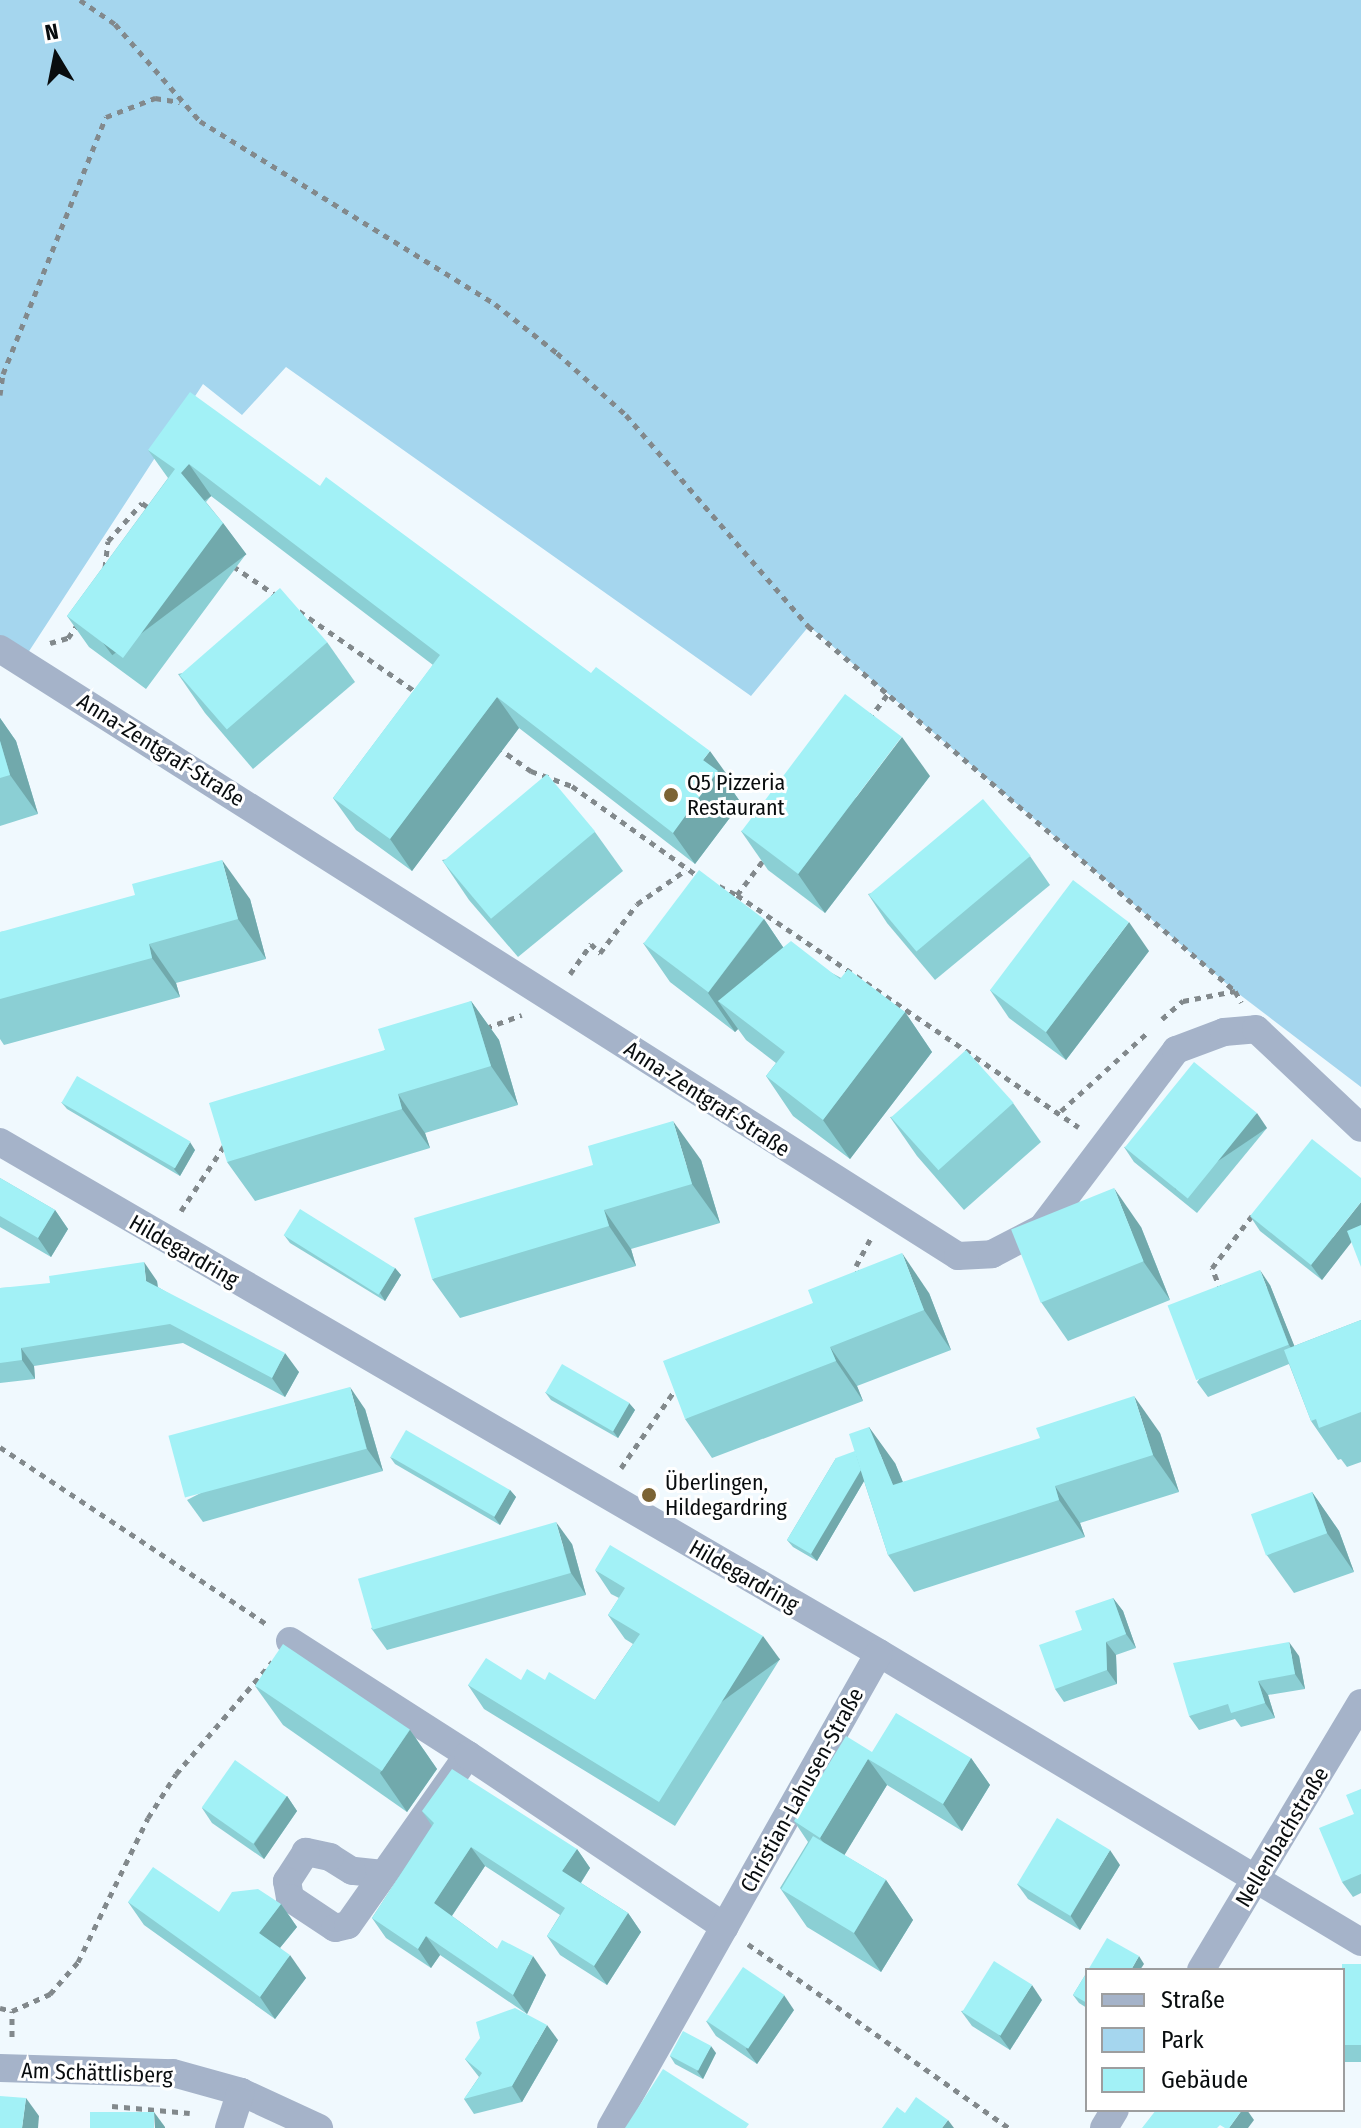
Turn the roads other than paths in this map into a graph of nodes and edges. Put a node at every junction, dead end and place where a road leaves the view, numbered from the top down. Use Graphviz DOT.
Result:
graph roads {
  1 [pos="11,655"];
  2 [pos="1361,1128"];
  3 [pos="0,1142"];
  4 [pos="290,1641"];
  5 [pos="879,1653"];
  6 [pos="1361,1703"];
  7 [pos="468,1755"];
  8 [pos="383,1874"];
  9 [pos="1255,1882"];
  10 [pos="725,1927"];
  11 [pos="1361,1942"];
  12 [pos="1202,1968"];
  13 [pos="6,2069"];
  14 [pos="241,2092"];
  15 [pos="229,2128"];
  16 [pos="319,2128"];
  17 [pos="611,2128"];
  1 -- 2 [label="street, Anna-Zentgraf-Straße"];
  3 -- 5 [label="street, Hildegardring"];
  4 -- 7 [label="street"];
  5 -- 9 [label="street, Hildegardring"];
  5 -- 10 [label="street, Christian-Lahusen-Straße"];
  6 -- 9 [label="street, Nellenbachstraße"];
  7 -- 8 [label="street"];
  7 -- 10 [label="street"];
  9 -- 11 [label="street, Hildegardring"];
  9 -- 12 [label="street, Nellenbachstraße"];
  10 -- 17 [label="street, Christian-Lahusen-Straße"];
  13 -- 14 [label="street, Am Schättlisberg"];
  14 -- 15 [label="street"];
  14 -- 16 [label="street, Am Schättlisberg"];
}
